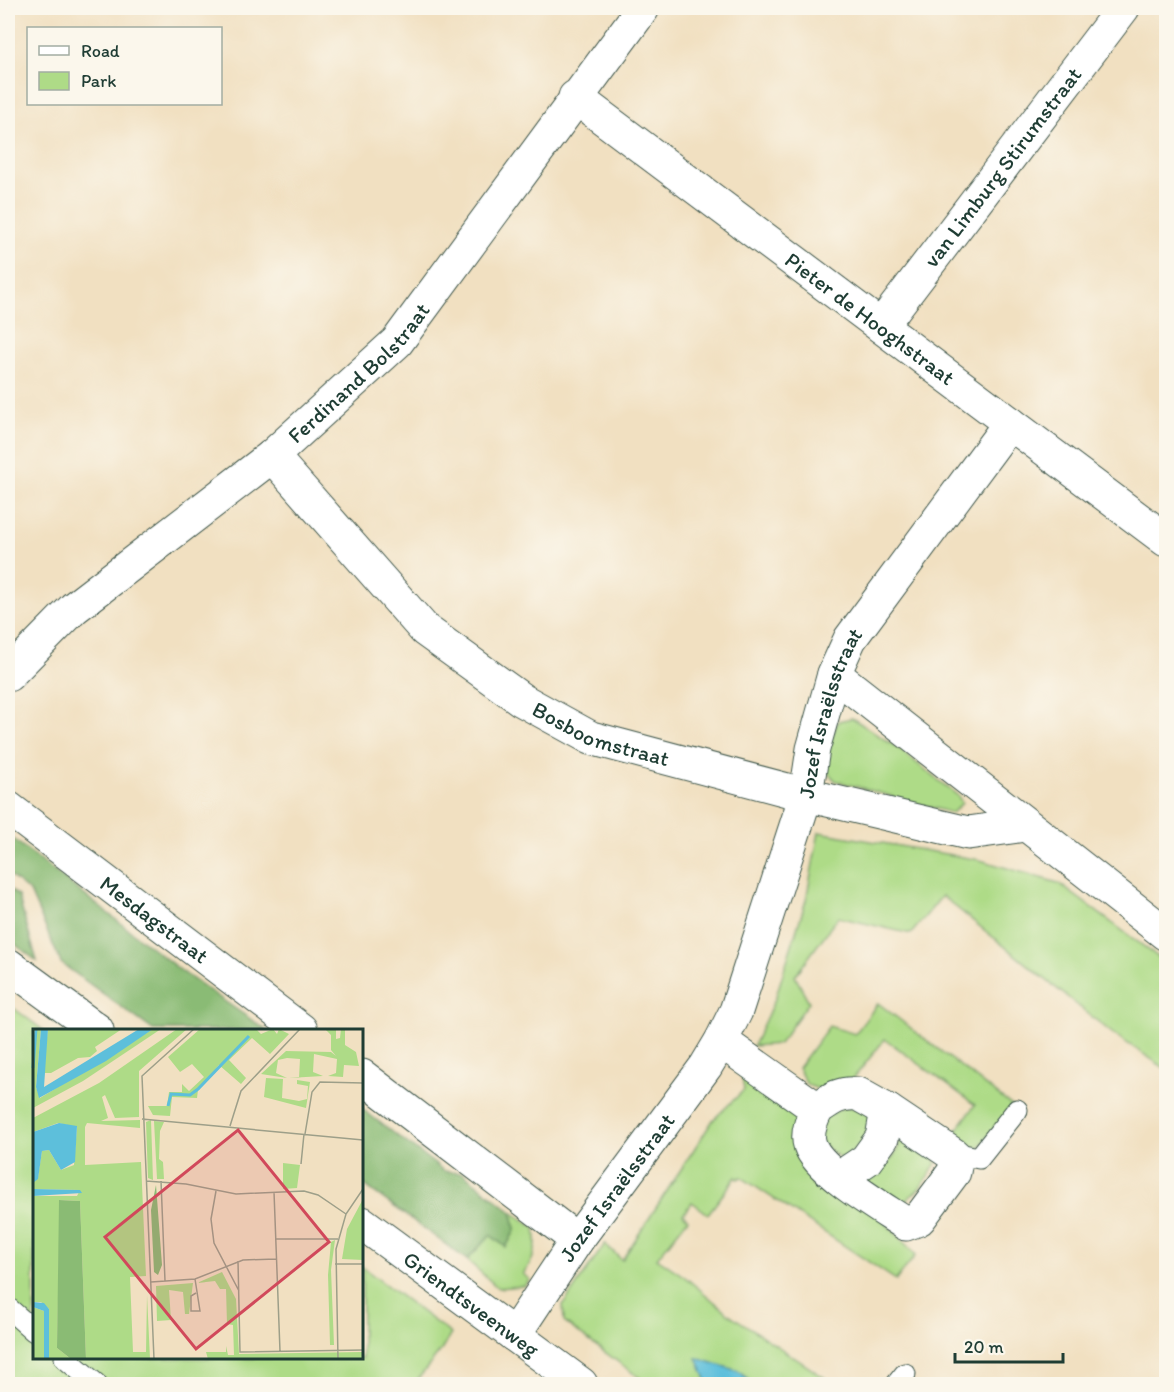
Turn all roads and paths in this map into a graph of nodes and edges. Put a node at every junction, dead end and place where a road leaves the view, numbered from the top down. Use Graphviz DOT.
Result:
graph roads {
  1 [pos="643,8"];
  2 [pos="1123,8"];
  3 [pos="575,97"];
  4 [pos="880,326"];
  5 [pos="1010,423"];
  6 [pos="272,456"];
  7 [pos="1167,540"];
  8 [pos="834,674"];
  9 [pos="8,675"];
  10 [pos="806,795"];
  11 [pos="8,808"];
  12 [pos="1025,825"];
  13 [pos="1167,934"];
  14 [pos="8,965"];
  15 [pos="96,1029"];
  16 [pos="300,1029"];
  17 [pos="721,1041"];
  18 [pos="363,1077"];
  19 [pos="817,1109"];
  20 [pos="887,1110"];
  21 [pos="1017,1110"];
  22 [pos="948,1152"];
  23 [pos="839,1178"];
  24 [pos="363,1224"];
  25 [pos="577,1240"];
  26 [pos="8,1308"];
  27 [pos="33,1330"];
  28 [pos="514,1335"];
  29 [pos="66,1359"];
  30 [pos="96,1384"];
  31 [pos="581,1384"];
  1 -- 3 [label="street, Ferdinand Bolstraat"];
  2 -- 4 [label="street, van Limburg Stirumstraat"];
  3 -- 4 [label="street, Pieter de Hooghstraat"];
  3 -- 6 [label="street, Ferdinand Bolstraat"];
  4 -- 5 [label="street, Pieter de Hooghstraat"];
  5 -- 7 [label="street, Pieter de Hooghstraat"];
  5 -- 8 [label="street, Jozef Israëlsstraat"];
  6 -- 9 [label="street, Ferdinand Bolstraat"];
  6 -- 10 [label="street, Bosboomstraat"];
  8 -- 10 [label="street, Jozef Israëlsstraat"];
  8 -- 12 [label="street"];
  10 -- 12 [label="street, Bosboomstraat"];
  10 -- 17 [label="street, Jozef Israëlsstraat"];
  11 -- 16 [label="street, Mesdagstraat"];
  12 -- 13 [label="street"];
  14 -- 15 [label="street"];
  17 -- 19 [label="street"];
  17 -- 25 [label="street, Jozef Israëlsstraat"];
  18 -- 25 [label="street"];
  19 -- 20 [label="street"];
  19 -- 23 [label="street"];
  20 -- 22 [label="street"];
  20 -- 23 [label="street"];
  21 -- 22 [label="lane"];
  22 -- 23 [label="street"];
  24 -- 28 [label="street, Griendtsveenweg"];
  25 -- 28 [label="street, Jozef Israëlsstraat"];
  26 -- 27 [label="lane"];
  28 -- 31 [label="street, Griendtsveenweg"];
  29 -- 30 [label="lane"];
}
